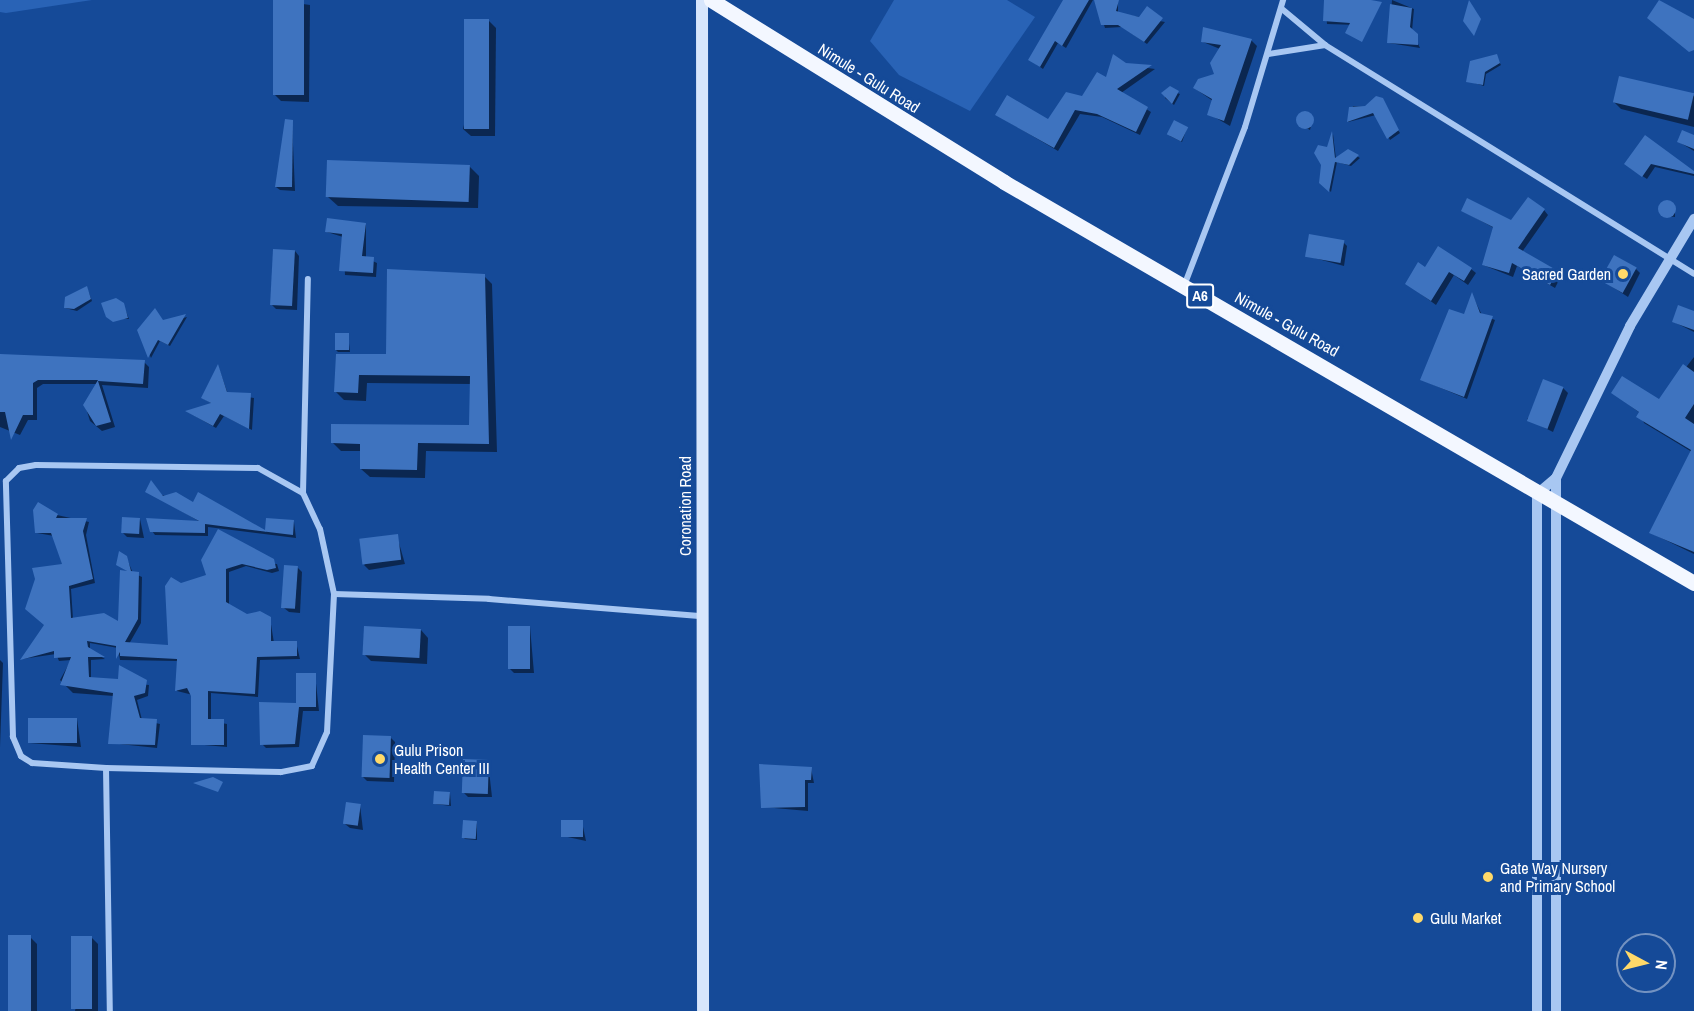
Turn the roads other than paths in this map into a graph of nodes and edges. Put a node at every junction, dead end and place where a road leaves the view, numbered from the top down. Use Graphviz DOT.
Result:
graph roads {
  1 [pos="702,0"];
  2 [pos="711,0"];
  3 [pos="1283,0"];
  4 [pos="1282,9"];
  5 [pos="1325,45"];
  6 [pos="1268,54"];
  7 [pos="1694,219"];
  8 [pos="1669,258"];
  9 [pos="1694,274"];
  10 [pos="308,279"];
  11 [pos="1184,287"];
  12 [pos="1556,478"];
  13 [pos="303,493"];
  14 [pos="1538,494"];
  15 [pos="1558,504"];
  16 [pos="1694,583"];
  17 [pos="334,594"];
  18 [pos="702,616"];
  19 [pos="106,768"];
  20 [pos="110,1011"];
  21 [pos="703,1011"];
  22 [pos="1537,1011"];
  23 [pos="1556,1011"];
  1 -- 18 [label="main road, Coronation Road"];
  2 -- 11 [label="main road, Nimule - Gulu Road / A6"];
  3 -- 4 [label="street"];
  4 -- 5 [label="street"];
  4 -- 6 [label="street"];
  5 -- 6 [label="street"];
  5 -- 8 [label="street"];
  6 -- 11 [label="street"];
  7 -- 8 [label="street"];
  8 -- 9 [label="street"];
  8 -- 12 [label="street"];
  10 -- 13 [label="street"];
  11 -- 14 [label="main road, Nimule - Gulu Road / A6"];
  12 -- 14 [label="street"];
  12 -- 15 [label="street"];
  13 -- 17 [label="street"];
  13 -- 19 [label="street"];
  14 -- 15 [label="main road, Nimule - Gulu Road / A6"];
  14 -- 22 [label="street"];
  15 -- 16 [label="main road, Nimule - Gulu Road / A6"];
  15 -- 23 [label="street"];
  17 -- 18 [label="street"];
  17 -- 19 [label="street"];
  18 -- 21 [label="main road, Coronation Road"];
  19 -- 20 [label="street"];
}
